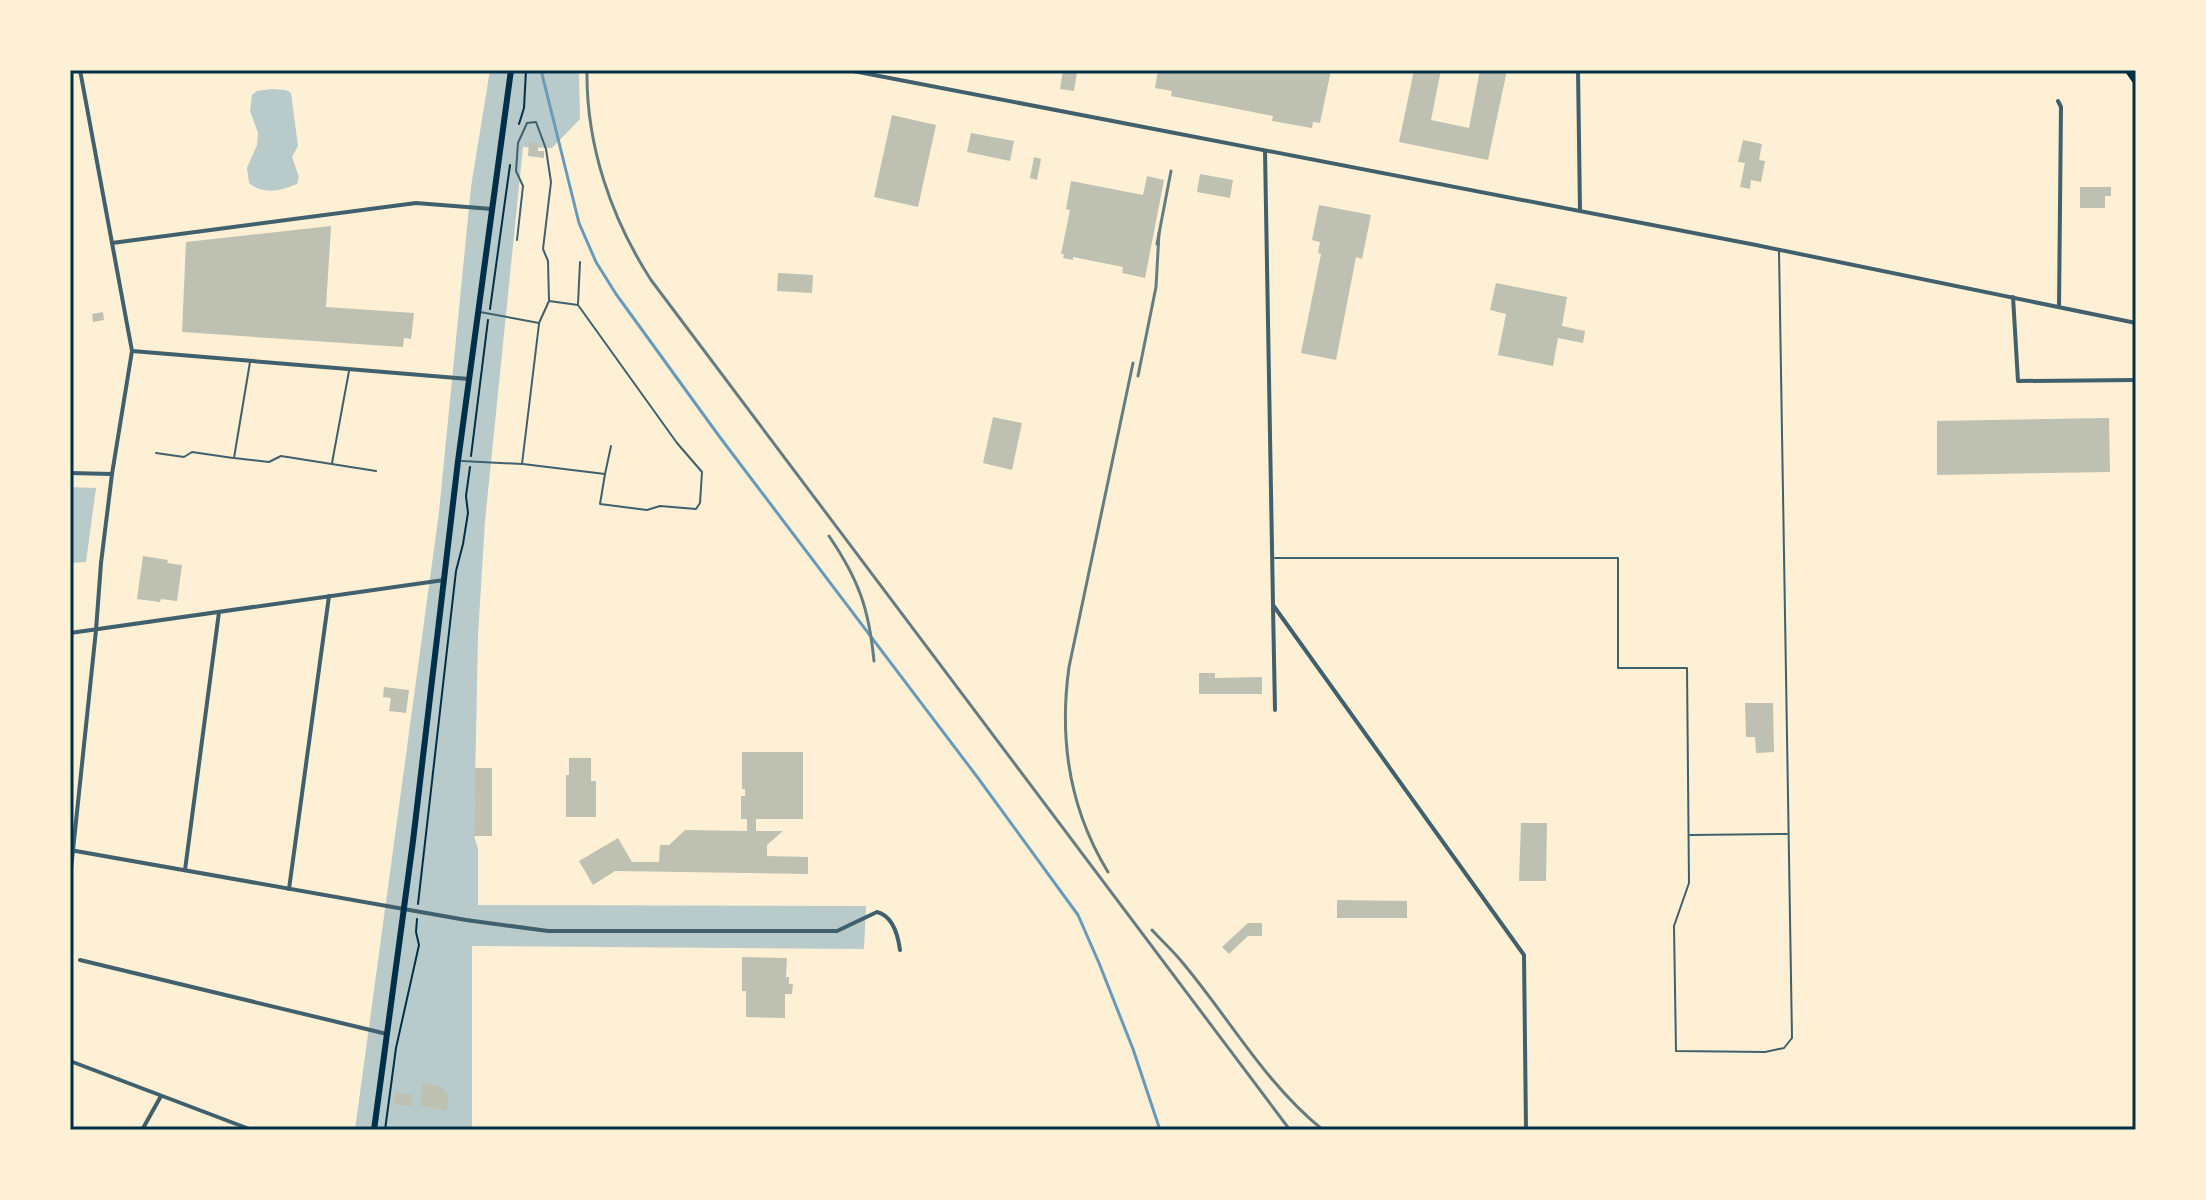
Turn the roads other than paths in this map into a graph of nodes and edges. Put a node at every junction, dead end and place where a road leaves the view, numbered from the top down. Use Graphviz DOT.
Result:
graph roads {
  1 [pos="80,70"];
  2 [pos="511,70"];
  3 [pos="848,70"];
  4 [pos="1578,70"];
  5 [pos="2127,70"];
  6 [pos="2136,83"];
  7 [pos="2058,101"];
  8 [pos="1265,151"];
  9 [pos="492,209"];
  10 [pos="1580,211"];
  11 [pos="517,240"];
  12 [pos="112,243"];
  13 [pos="1779,249"];
  14 [pos="580,262"];
  15 [pos="2013,297"];
  16 [pos="549,301"];
  17 [pos="578,305"];
  18 [pos="2059,307"];
  19 [pos="479,312"];
  20 [pos="539,323"];
  21 [pos="2136,323"];
  22 [pos="132,351"];
  23 [pos="250,361"];
  24 [pos="349,369"];
  25 [pos="469,379"];
  26 [pos="2136,380"];
  27 [pos="611,446"];
  28 [pos="156,453"];
  29 [pos="234,458"];
  30 [pos="458,461"];
  31 [pos="332,464"];
  32 [pos="522,464"];
  33 [pos="376,471"];
  34 [pos="70,473"];
  35 [pos="112,474"];
  36 [pos="605,474"];
  37 [pos="1273,558"];
  38 [pos="444,580"];
  39 [pos="329,596"];
  40 [pos="1273,605"];
  41 [pos="219,612"];
  42 [pos="96,630"];
  43 [pos="70,633"];
  44 [pos="1275,710"];
  45 [pos="1789,834"];
  46 [pos="1688,835"];
  47 [pos="72,850"];
  48 [pos="185,870"];
  49 [pos="70,879"];
  50 [pos="289,889"];
  51 [pos="403,909"];
  52 [pos="900,950"];
  53 [pos="80,960"];
  54 [pos="387,1034"];
  55 [pos="70,1061"];
  56 [pos="161,1096"];
  57 [pos="142,1130"];
  58 [pos="252,1130"];
  59 [pos="374,1130"];
  60 [pos="1526,1130"];
  1 -- 12 [label="street"];
  2 -- 9 [label="main road"];
  3 -- 8 [label="street"];
  4 -- 10 [label="street"];
  5 -- 6 [label="main road"];
  7 -- 18 [label="street"];
  8 -- 10 [label="street"];
  8 -- 37 [label="street"];
  9 -- 12 [label="street"];
  9 -- 19 [label="main road"];
  10 -- 13 [label="street"];
  11 -- 16 [label="lane"];
  12 -- 22 [label="street"];
  13 -- 15 [label="street"];
  13 -- 45 [label="lane"];
  14 -- 17 [label="lane"];
  15 -- 18 [label="street"];
  15 -- 26 [label="street"];
  16 -- 17 [label="lane"];
  16 -- 20 [label="lane"];
  17 -- 36 [label="lane"];
  18 -- 21 [label="street"];
  19 -- 20 [label="lane"];
  19 -- 25 [label="main road"];
  20 -- 32 [label="lane"];
  22 -- 23 [label="street"];
  22 -- 35 [label="street"];
  23 -- 24 [label="street"];
  23 -- 29 [label="lane"];
  24 -- 25 [label="street"];
  24 -- 31 [label="lane"];
  25 -- 30 [label="main road"];
  27 -- 36 [label="lane"];
  28 -- 29 [label="lane"];
  29 -- 31 [label="lane"];
  30 -- 32 [label="lane"];
  30 -- 38 [label="main road"];
  31 -- 33 [label="lane"];
  32 -- 36 [label="lane"];
  34 -- 35 [label="street"];
  35 -- 42 [label="street"];
  37 -- 40 [label="street"];
  37 -- 46 [label="lane"];
  38 -- 39 [label="street"];
  38 -- 51 [label="main road"];
  39 -- 41 [label="street"];
  39 -- 50 [label="street"];
  40 -- 44 [label="street"];
  40 -- 60 [label="street"];
  41 -- 42 [label="street"];
  41 -- 48 [label="street"];
  42 -- 43 [label="street"];
  42 -- 47 [label="street"];
  45 -- 46 [label="lane"];
  45 -- 46 [label="lane"];
  47 -- 48 [label="street"];
  47 -- 49 [label="street"];
  48 -- 50 [label="street"];
  50 -- 51 [label="street"];
  51 -- 52 [label="street"];
  51 -- 54 [label="main road"];
  53 -- 54 [label="street"];
  54 -- 59 [label="main road"];
  55 -- 56 [label="street"];
  56 -- 57 [label="street"];
  56 -- 58 [label="street"];
}
